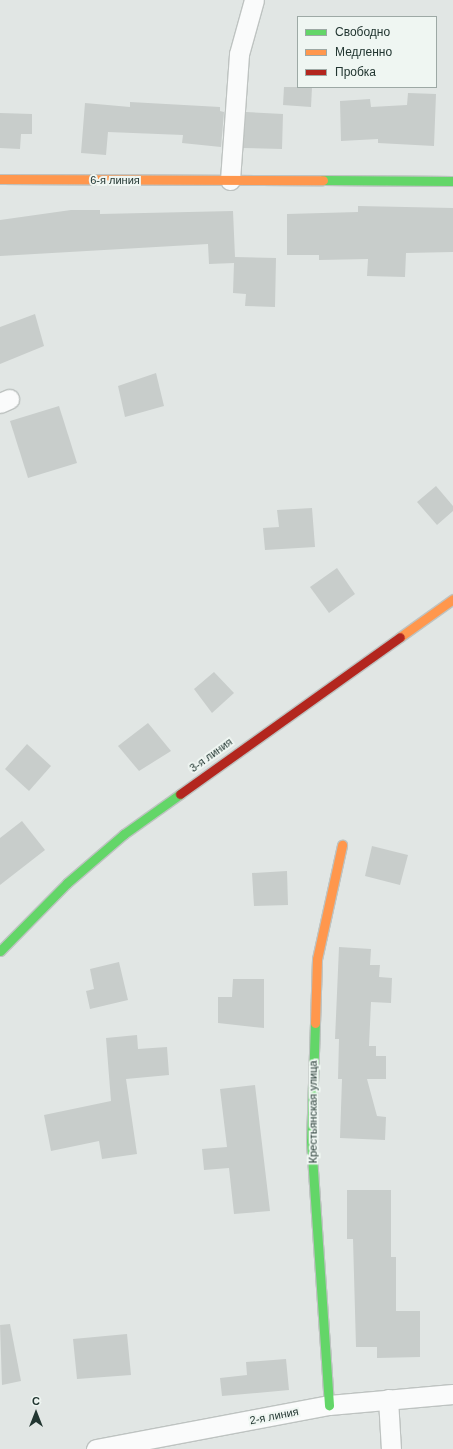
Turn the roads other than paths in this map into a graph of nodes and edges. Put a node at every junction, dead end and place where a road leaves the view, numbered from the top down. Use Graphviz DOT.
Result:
graph roads {
  1 [pos="254,0"];
  2 [pos="0,179"];
  3 [pos="230,180"];
  4 [pos="453,181"];
  5 [pos="453,599"];
  6 [pos="342,845"];
  7 [pos="0,950"];
  8 [pos="453,1394"];
  9 [pos="388,1399"];
  10 [pos="329,1406"];
  11 [pos="96,1449"];
  12 [pos="391,1449"];
  1 -- 3 [label="street"];
  2 -- 3 [label="street, 6-я линия"];
  3 -- 4 [label="street, 6-я линия"];
  5 -- 7 [label="street, 3-я линия"];
  6 -- 10 [label="street, Крестьянская улица"];
  8 -- 9 [label="street, 2-я линия"];
  9 -- 10 [label="street, 2-я линия"];
  9 -- 12 [label="street"];
  10 -- 11 [label="street, 2-я линия"];
}
